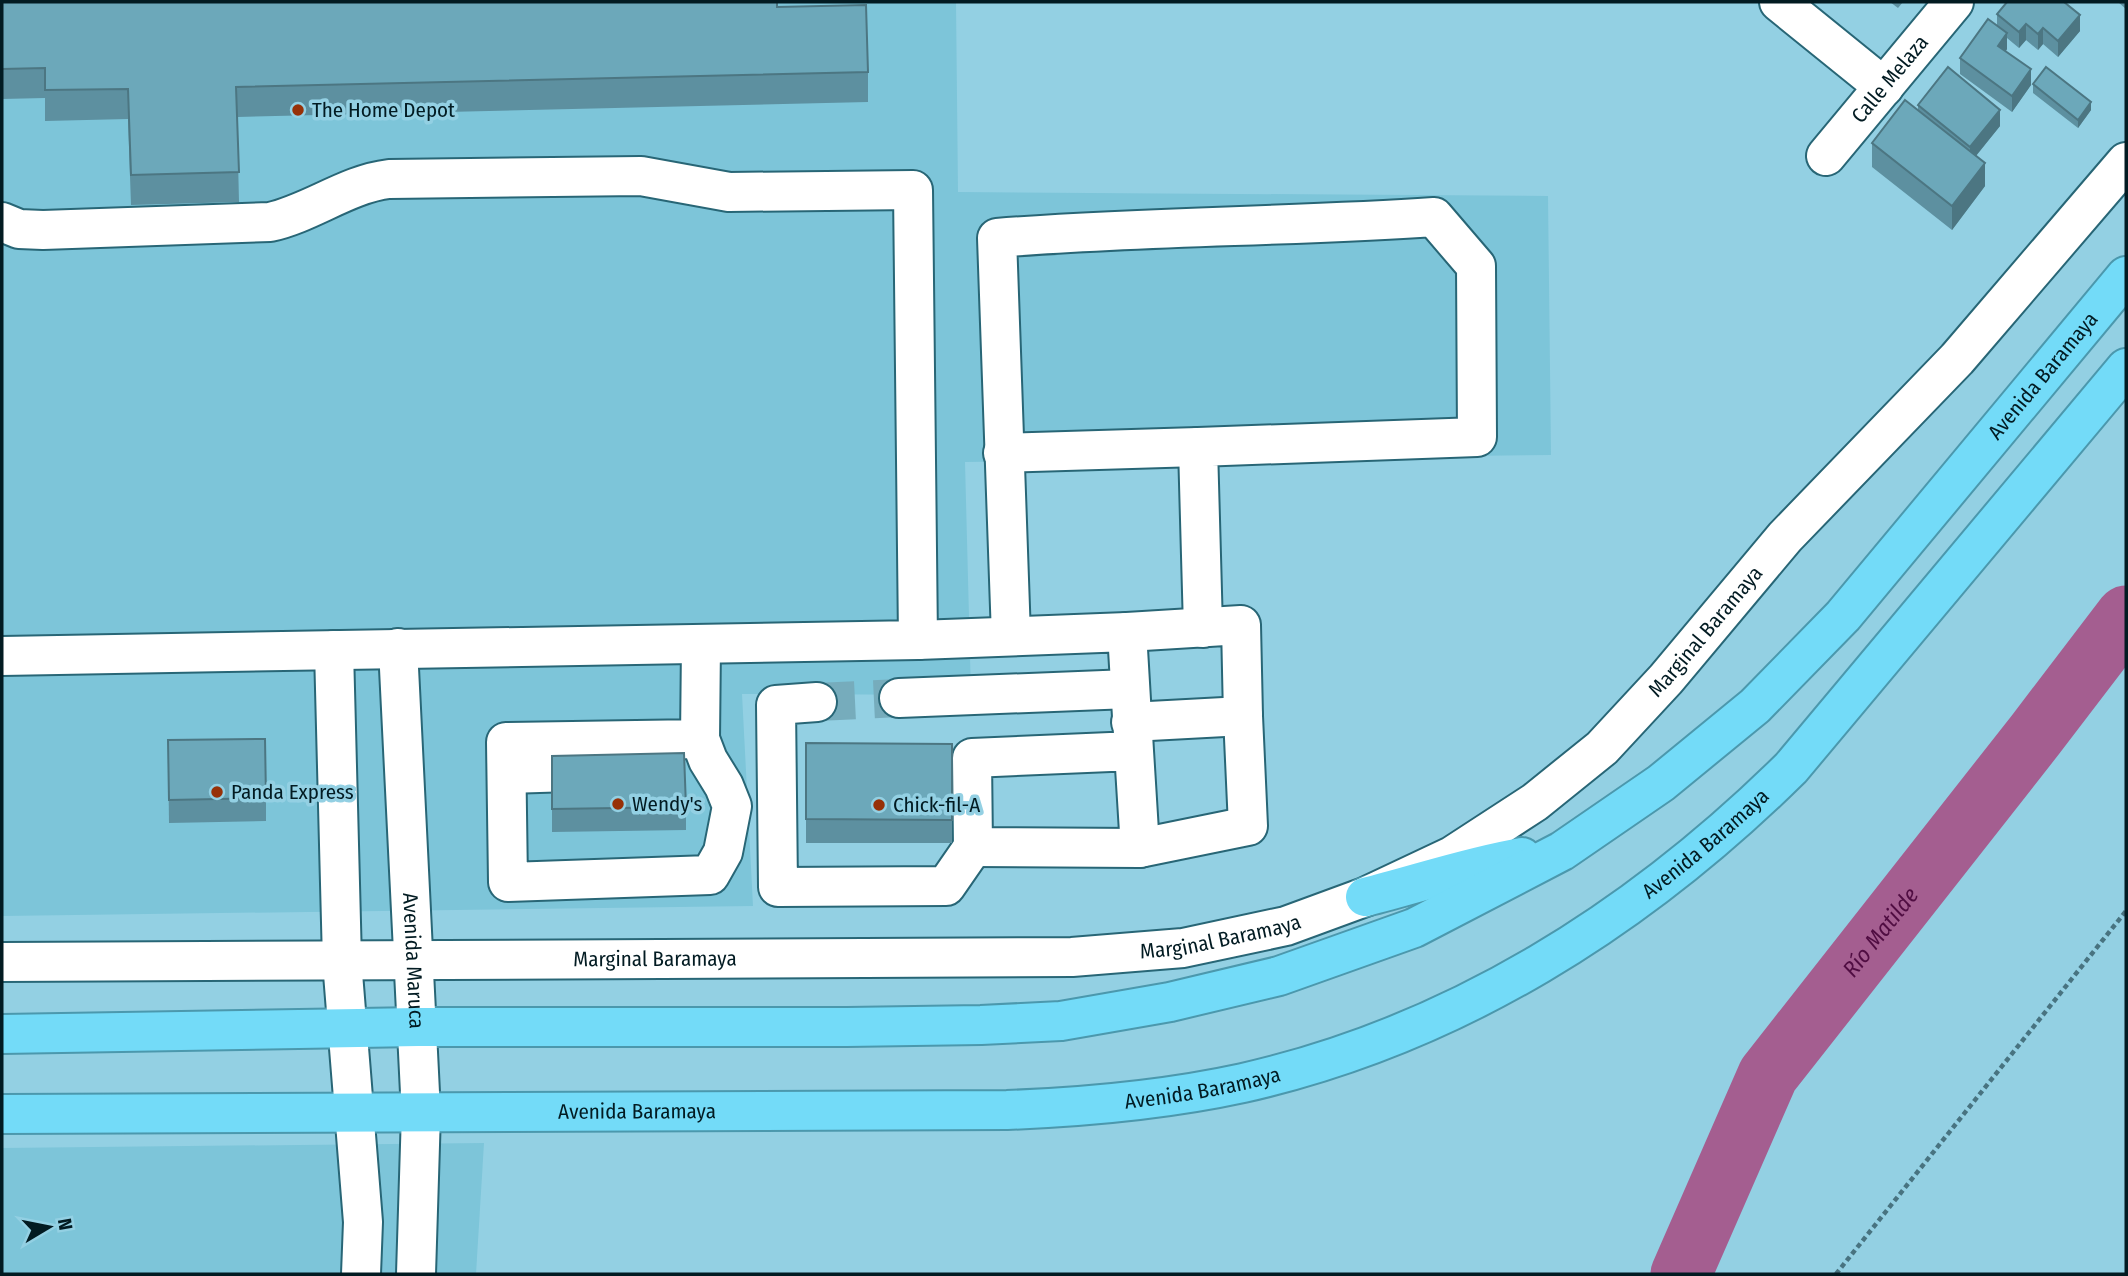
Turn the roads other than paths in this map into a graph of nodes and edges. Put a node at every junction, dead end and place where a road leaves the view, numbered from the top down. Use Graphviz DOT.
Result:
graph roads {
  1 [pos="1779,2"];
  2 [pos="1954,2"];
  3 [pos="1884,87"];
  4 [pos="1826,156"];
  5 [pos="2126,162"];
  6 [pos="2,222"];
  7 [pos="2126,276"];
  8 [pos="2126,368"];
  9 [pos="1198,447"];
  10 [pos="1003,453"];
  11 [pos="1203,628"];
  12 [pos="1127,632"];
  13 [pos="1011,636"];
  14 [pos="918,640"];
  15 [pos="701,644"];
  16 [pos="398,648"];
  17 [pos="334,650"];
  18 [pos="2,656"];
  19 [pos="899,698"];
  20 [pos="817,702"];
  21 [pos="1243,716"];
  22 [pos="1131,720"];
  23 [pos="700,739"];
  24 [pos="507,774"];
  25 [pos="973,847"];
  26 [pos="1140,848"];
  27 [pos="1562,851"];
  28 [pos="662,877"];
  29 [pos="1365,897"];
  30 [pos="415,960"];
  31 [pos="342,961"];
  32 [pos="2,962"];
  33 [pos="418,1027"];
  34 [pos="346,1029"];
  35 [pos="2,1034"];
  36 [pos="354,1112"];
  37 [pos="421,1113"];
  38 [pos="2,1114"];
  39 [pos="361,1274"];
  40 [pos="416,1274"];
  1 -- 3 [label="street"];
  2 -- 3 [label="street, Calle Melaza"];
  3 -- 4 [label="street, Calle Melaza"];
  5 -- 29 [label="street, Marginal Baramaya"];
  6 -- 14 [label="street"];
  7 -- 27 [label="highway, Avenida Baramaya"];
  8 -- 37 [label="highway, Avenida Baramaya"];
  9 -- 10 [label="street"];
  9 -- 10 [label="street"];
  9 -- 11 [label="street"];
  10 -- 13 [label="street"];
  11 -- 12 [label="street"];
  11 -- 21 [label="street"];
  12 -- 13 [label="street"];
  12 -- 22 [label="street"];
  13 -- 14 [label="street"];
  14 -- 15 [label="street"];
  15 -- 16 [label="street"];
  15 -- 23 [label="street"];
  16 -- 17 [label="street"];
  16 -- 30 [label="street, Avenida Maruca"];
  17 -- 18 [label="street"];
  17 -- 31 [label="street"];
  19 -- 22 [label="street"];
  20 -- 25 [label="street"];
  21 -- 22 [label="street"];
  21 -- 26 [label="street"];
  22 -- 25 [label="street"];
  22 -- 26 [label="street"];
  23 -- 24 [label="street"];
  23 -- 28 [label="street"];
  24 -- 28 [label="street"];
  24 -- 28 [label="street"];
  25 -- 26 [label="street"];
  27 -- 29 [label="highway"];
  27 -- 33 [label="highway, Avenida Baramaya"];
  29 -- 30 [label="street, Marginal Baramaya"];
  30 -- 31 [label="street, Marginal Baramaya"];
  30 -- 33 [label="street, Avenida Maruca"];
  31 -- 32 [label="street, Marginal Baramaya"];
  31 -- 34 [label="street"];
  33 -- 34 [label="highway, Avenida Baramaya"];
  33 -- 37 [label="street, Avenida Maruca"];
  34 -- 35 [label="highway, Avenida Baramaya"];
  34 -- 36 [label="street"];
  36 -- 37 [label="highway, Avenida Baramaya"];
  36 -- 38 [label="highway, Avenida Baramaya"];
  36 -- 39 [label="street"];
  37 -- 40 [label="street, Avenida Maruca"];
}
